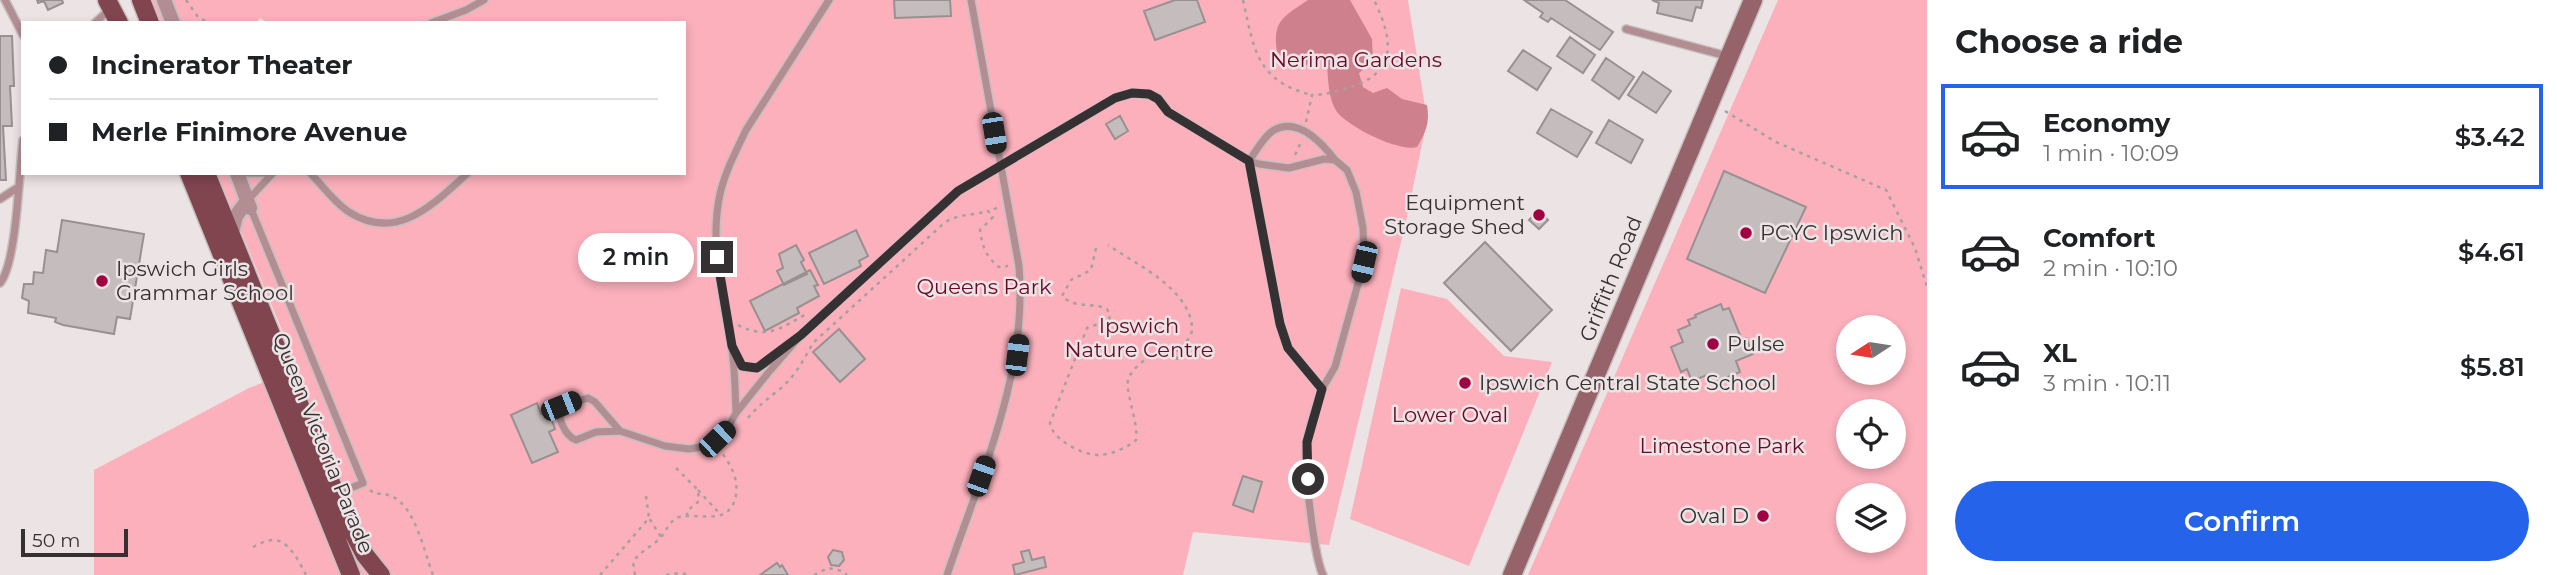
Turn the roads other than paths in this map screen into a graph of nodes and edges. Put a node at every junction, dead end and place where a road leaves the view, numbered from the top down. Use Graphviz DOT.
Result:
graph roads {
  1 [pos="5,0"];
  2 [pos="141,0"];
  3 [pos="164,0"];
  4 [pos="484,0"];
  5 [pos="829,0"];
  6 [pos="971,0"];
  7 [pos="1753,0"];
  8 [pos="112,8"];
  9 [pos="97,21"];
  10 [pos="149,21"];
  11 [pos="172,21"];
  12 [pos="436,21"];
  13 [pos="1626,29"];
  14 [pos="21,31"];
  15 [pos="1729,57"];
  16 [pos="21,156"];
  17 [pos="1335,160"];
  18 [pos="1249,161"];
  19 [pos="999,167"];
  20 [pos="191,175"];
  21 [pos="207,175"];
  22 [pos="238,175"];
  23 [pos="272,175"];
  24 [pos="312,175"];
  25 [pos="466,175"];
  26 [pos="17,188"];
  27 [pos="0,199"];
  28 [pos="249,205"];
  29 [pos="231,236"];
  30 [pos="0,283"];
  31 [pos="801,335"];
  32 [pos="732,346"];
  33 [pos="1322,389"];
  34 [pos="736,413"];
  35 [pos="620,431"];
  36 [pos="336,494"];
  37 [pos="351,575"];
  38 [pos="381,575"];
  39 [pos="947,575"];
  40 [pos="1324,575"];
  41 [pos="1511,575"];
  1 -- 14 [label="lane"];
  2 -- 10 [label="main road"];
  3 -- 11 [label="street"];
  4 -- 12 [label="lane"];
  5 -- 32 [label="lane"];
  6 -- 19 [label="lane"];
  7 -- 15 [label="street, Griffith Road"];
  8 -- 9 [label="lane"];
  13 -- 15 [label="lane"];
  15 -- 41 [label="street, Griffith Road"];
  16 -- 26 [label="lane"];
  17 -- 18 [label="lane"];
  17 -- 18 [label="lane"];
  17 -- 33 [label="lane"];
  18 -- 19 [label="lane"];
  18 -- 33 [label="lane"];
  19 -- 31 [label="lane"];
  19 -- 39 [label="lane"];
  20 -- 37 [label="main road, Queen Victoria Parade"];
  21 -- 29 [label="main road, Queen Victoria Parade"];
  22 -- 28 [label="street"];
  23 -- 28 [label="lane"];
  24 -- 25 [label="lane"];
  26 -- 27 [label="lane"];
  26 -- 30 [label="lane"];
  28 -- 29 [label="street"];
  28 -- 36 [label="lane"];
  29 -- 36 [label="main road, Queen Victoria Parade"];
  31 -- 32 [label="lane"];
  31 -- 34 [label="lane"];
  32 -- 34 [label="lane"];
  33 -- 40 [label="lane"];
  34 -- 35 [label="lane"];
  35 -- 35 [label="lane"];
  36 -- 38 [label="main road, Queen Victoria Parade"];
}
